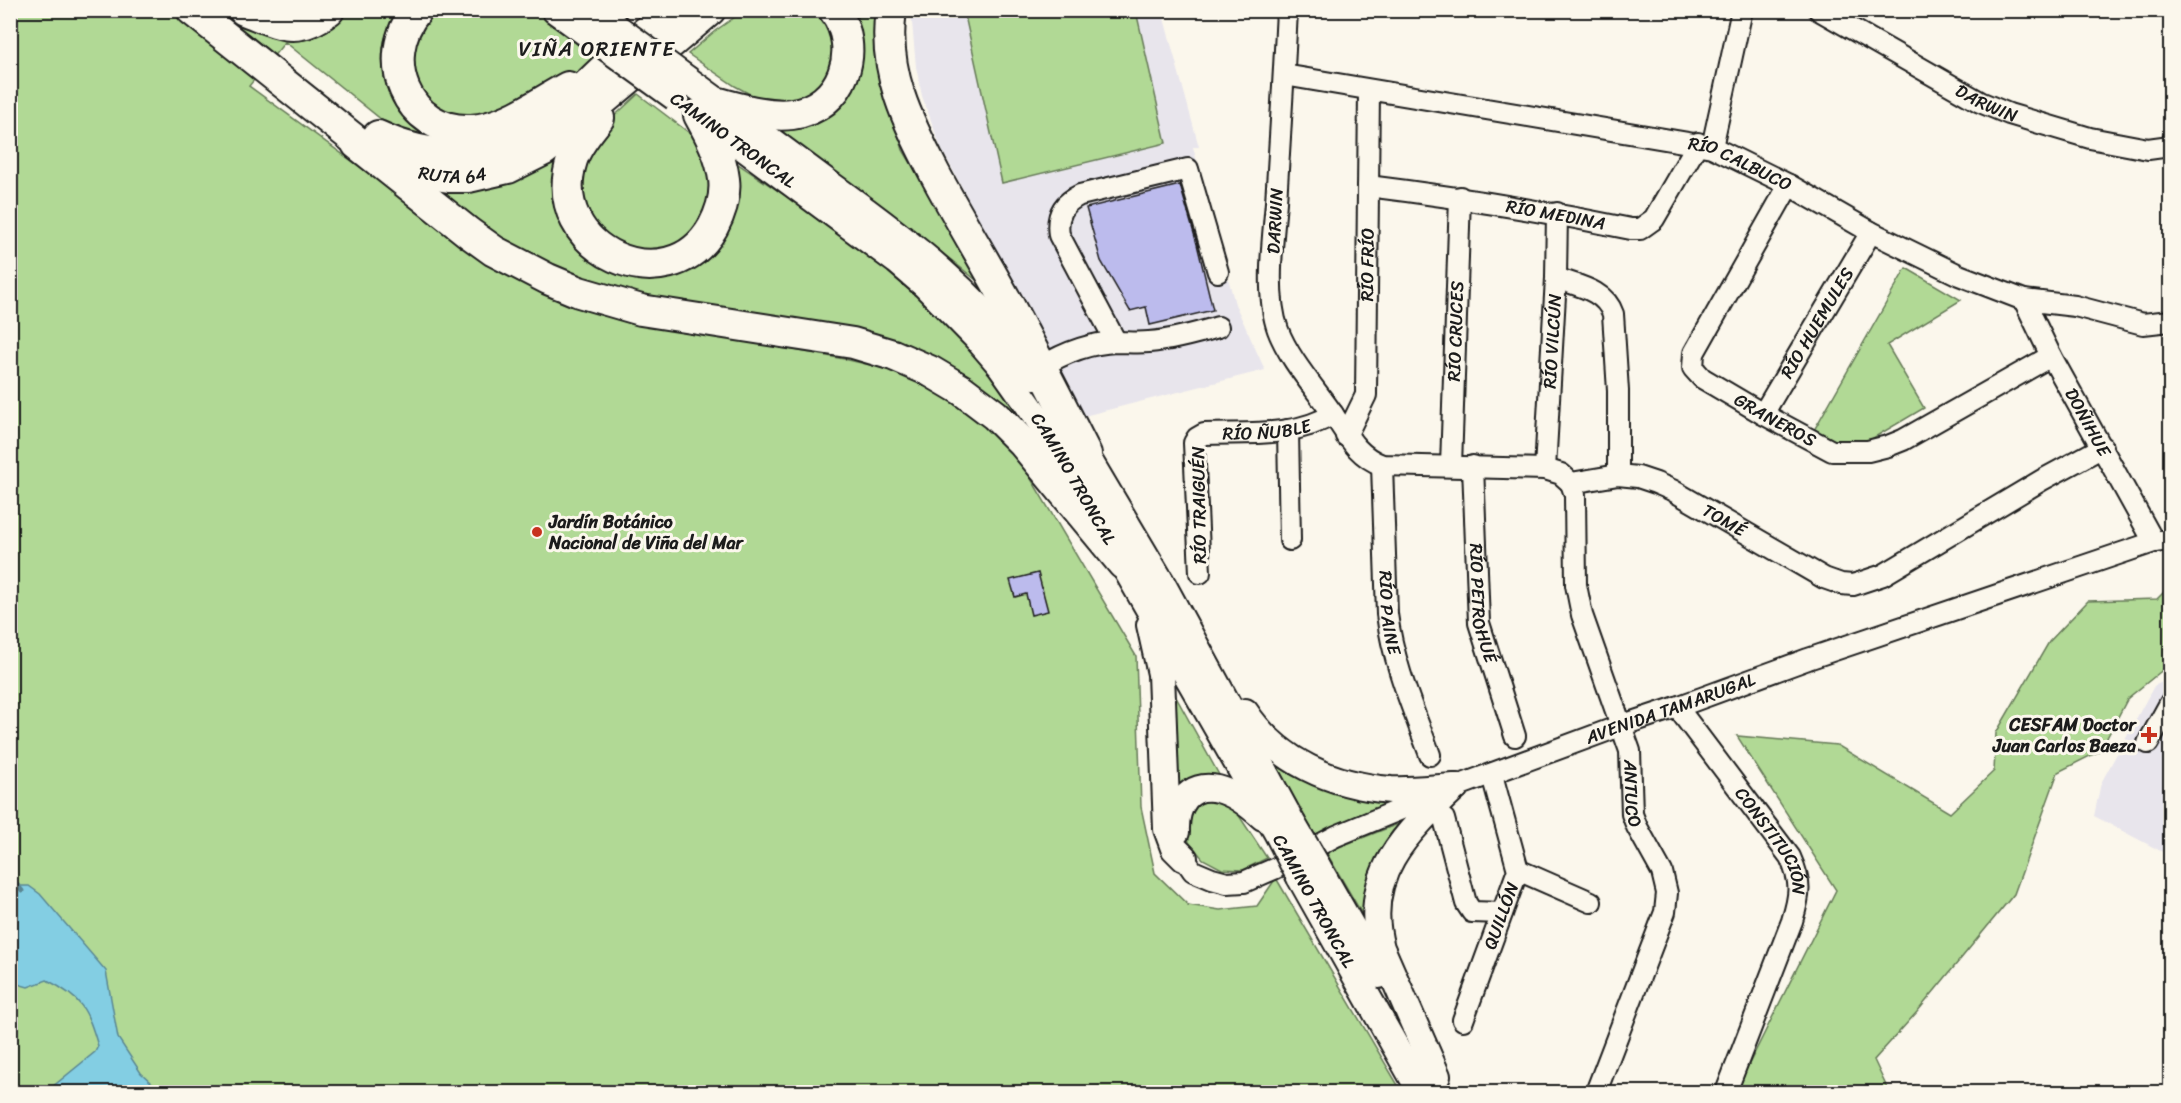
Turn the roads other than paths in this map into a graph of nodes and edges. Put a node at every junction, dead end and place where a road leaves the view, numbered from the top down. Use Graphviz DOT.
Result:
graph roads {
  1 [pos="192,10"];
  2 [pos="221,10"];
  3 [pos="244,10"];
  4 [pos="329,10"];
  5 [pos="417,10"];
  6 [pos="555,10"];
  7 [pos="593,10"];
  8 [pos="672,10"];
  9 [pos="710,10"];
  10 [pos="834,10"];
  11 [pos="891,10"];
  12 [pos="1287,10"];
  13 [pos="1742,10"];
  14 [pos="1819,10"];
  15 [pos="616,56"];
  16 [pos="1284,75"];
  17 [pos="1369,90"];
  18 [pos="709,109"];
  19 [pos="357,144"];
  20 [pos="1705,145"];
  21 [pos="2170,146"];
  22 [pos="1789,184"];
  23 [pos="1368,186"];
  24 [pos="1460,197"];
  25 [pos="1557,213"];
  26 [pos="1871,232"];
  27 [pos="1218,272"];
  28 [pos="1556,278"];
  29 [pos="2024,300"];
  30 [pos="2170,321"];
  31 [pos="1218,327"];
  32 [pos="1116,342"];
  33 [pos="2051,356"];
  34 [pos="1041,367"];
  35 [pos="1333,414"];
  36 [pos="1763,414"];
  37 [pos="1287,430"];
  38 [pos="1346,435"];
  39 [pos="1197,438"];
  40 [pos="2103,447"];
  41 [pos="1086,454"];
  42 [pos="1382,465"];
  43 [pos="1451,466"];
  44 [pos="1473,466"];
  45 [pos="1545,468"];
  46 [pos="1618,475"];
  47 [pos="1571,483"];
  48 [pos="1290,540"];
  49 [pos="2162,541"];
  50 [pos="1123,564"];
  51 [pos="1200,573"];
  52 [pos="1146,602"];
  53 [pos="1173,604"];
  54 [pos="2170,703"];
  55 [pos="1677,707"];
  56 [pos="1620,726"];
  57 [pos="1515,736"];
  58 [pos="2148,743"];
  59 [pos="1430,755"];
  60 [pos="1492,774"];
  61 [pos="1455,787"];
  62 [pos="1444,819"];
  63 [pos="1281,828"];
  64 [pos="1184,858"];
  65 [pos="1518,870"];
  66 [pos="1591,902"];
  67 [pos="1502,914"];
  68 [pos="1463,1020"];
  69 [pos="1435,1087"];
  70 [pos="1596,1092"];
  71 [pos="1726,1092"];
  1 -- 19 [label="highway, RUTA 64"];
  2 -- 15 [label="highway, RUTA 64"];
  3 -- 4 [label="highway"];
  5 -- 15 [label="highway"];
  6 -- 15 [label="main road, CAMINO TRONCAL"];
  7 -- 15 [label="main road, CAMINO TRONCAL"];
  8 -- 15 [label="highway, RUTA 64"];
  9 -- 15 [label="highway, RUTA 64"];
  10 -- 18 [label="highway"];
  11 -- 34 [label="highway"];
  12 -- 16 [label="street, DARWIN"];
  13 -- 20 [label="street, RÍO MEDINA"];
  14 -- 21 [label="street, DARWIN"];
  15 -- 18 [label="main road, CAMINO TRONCAL, bridge"];
  15 -- 18 [label="highway"];
  15 -- 19 [label="highway, RUTA 64"];
  16 -- 17 [label="street, RÍO CALBUCO"];
  16 -- 35 [label="street, DARWIN"];
  17 -- 20 [label="street, RÍO CALBUCO"];
  17 -- 23 [label="street, RÍO FRÍO"];
  18 -- 41 [label="main road, CAMINO TRONCAL"];
  18 -- 50 [label="main road, CAMINO TRONCAL"];
  19 -- 50 [label="highway"];
  20 -- 22 [label="street, RÍO CALBUCO"];
  20 -- 25 [label="street, RÍO MEDINA"];
  22 -- 26 [label="street, RÍO CALBUCO"];
  22 -- 36 [label="street, GRANEROS"];
  23 -- 24 [label="street, RÍO MEDINA"];
  23 -- 38 [label="street, RÍO FRÍO"];
  24 -- 25 [label="street, RÍO MEDINA"];
  24 -- 43 [label="street, RÍO CRUCES"];
  25 -- 28 [label="street, RÍO VILCÚN"];
  26 -- 29 [label="street, RÍO CALBUCO"];
  26 -- 36 [label="street, RÍO HUEMULES"];
  27 -- 32 [label="street"];
  28 -- 45 [label="street, RÍO VILCÚN"];
  28 -- 46 [label="street"];
  29 -- 30 [label="street, RÍO CALBUCO"];
  29 -- 33 [label="street, DOÑIHUE"];
  31 -- 32 [label="street"];
  32 -- 34 [label="street"];
  33 -- 36 [label="street, GRANEROS"];
  33 -- 40 [label="street, DOÑIHUE"];
  34 -- 41 [label="highway"];
  35 -- 37 [label="street, RÍO ÑUBLE"];
  35 -- 38 [label="street"];
  37 -- 39 [label="street, RÍO ÑUBLE"];
  37 -- 48 [label="street"];
  38 -- 42 [label="street"];
  39 -- 51 [label="street, RÍO TRAIGUÉN"];
  40 -- 46 [label="street, TOMÉ"];
  40 -- 49 [label="street, DOÑIHUE"];
  41 -- 53 [label="main road, CAMINO TRONCAL"];
  42 -- 43 [label="street"];
  42 -- 59 [label="street, RÍO PAINE"];
  43 -- 44 [label="street"];
  44 -- 45 [label="street"];
  44 -- 57 [label="street, RÍO PETROHUÉ"];
  45 -- 47 [label="street"];
  46 -- 47 [label="street, TOMÉ"];
  47 -- 56 [label="street, ANTUCO"];
  49 -- 55 [label="street, AVENIDA TAMARUGAL"];
  50 -- 52 [label="main road, CAMINO TRONCAL"];
  52 -- 63 [label="main road, CAMINO TRONCAL"];
  52 -- 64 [label="main road"];
  53 -- 61 [label="main road"];
  53 -- 63 [label="main road, CAMINO TRONCAL"];
  54 -- 58 [label="street"];
  55 -- 56 [label="street, AVENIDA TAMARUGAL"];
  55 -- 71 [label="street, CONSTITUCIÓN"];
  56 -- 60 [label="street, AVENIDA TAMARUGAL"];
  56 -- 70 [label="street, ANTUCO"];
  60 -- 61 [label="street, AVENIDA TAMARUGAL"];
  60 -- 65 [label="street, QUILLÓN"];
  61 -- 64 [label="street, AVENIDA TAMARUGAL"];
  61 -- 69 [label="main road"];
  62 -- 67 [label="street"];
  63 -- 64 [label="main road"];
  63 -- 69 [label="main road, CAMINO TRONCAL, bridge"];
  65 -- 66 [label="street"];
  65 -- 67 [label="street, QUILLÓN"];
  67 -- 68 [label="street, QUILLÓN"];
}
